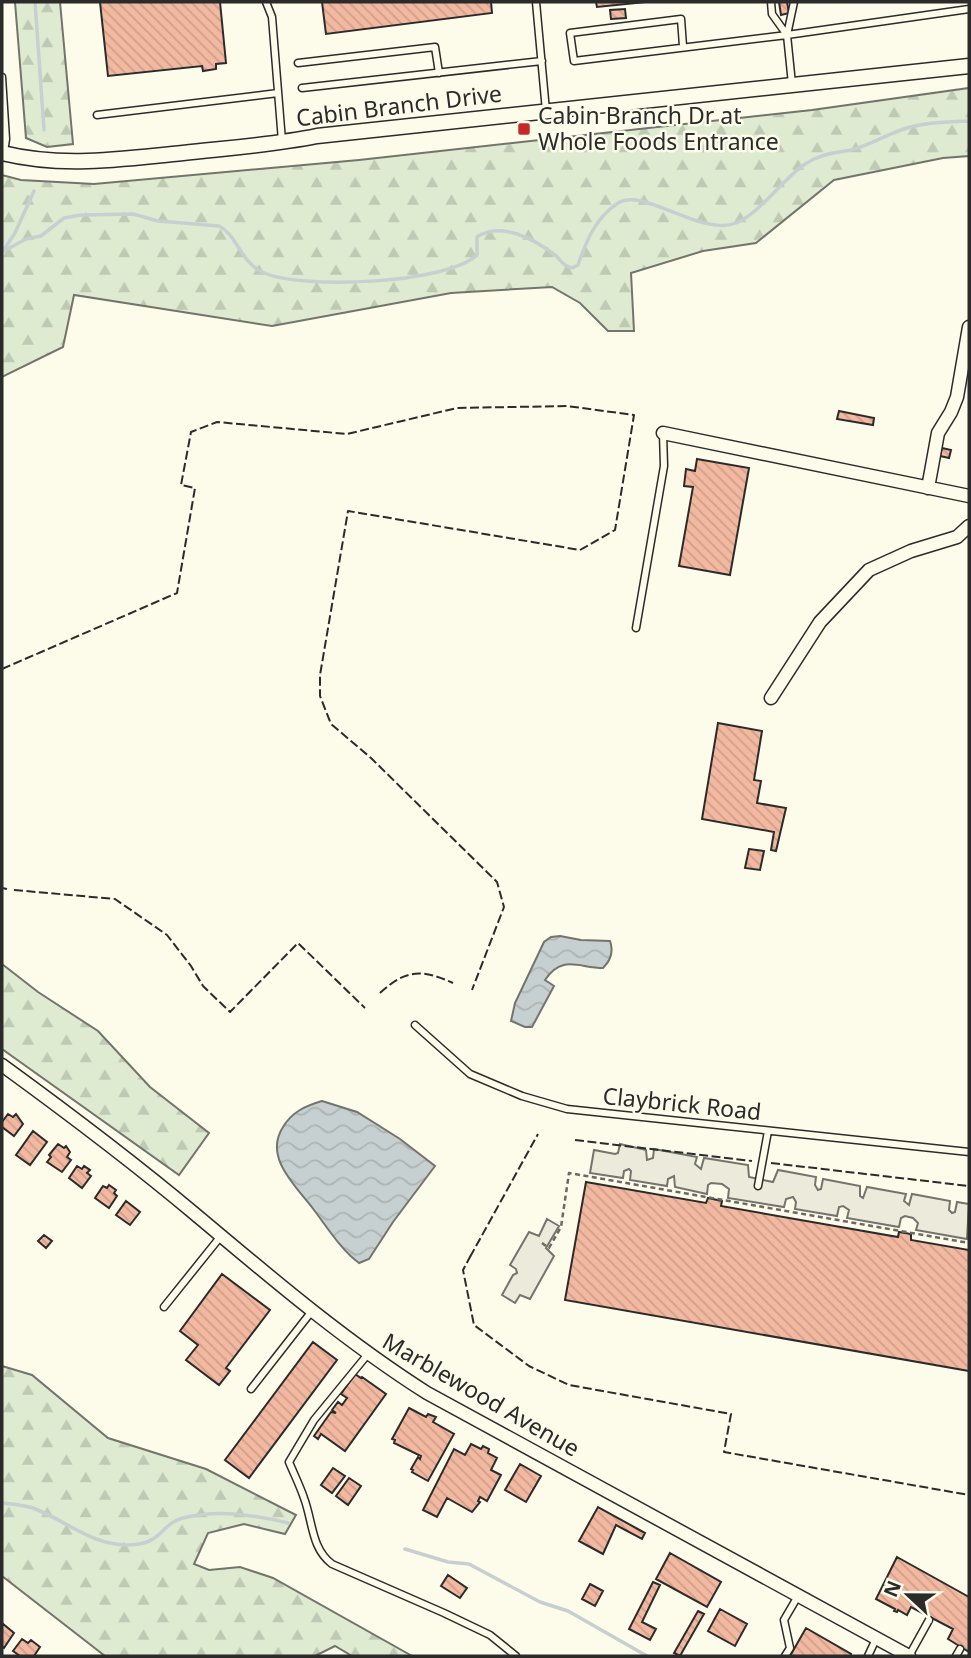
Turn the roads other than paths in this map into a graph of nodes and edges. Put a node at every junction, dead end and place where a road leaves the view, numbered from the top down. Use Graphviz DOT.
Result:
graph roads {
  1 [pos="266,2"];
  2 [pos="536,2"];
  3 [pos="771,2"];
  4 [pos="794,2"];
  5 [pos="969,9"];
  6 [pos="787,35"];
  7 [pos="683,46"];
  8 [pos="541,61"];
  9 [pos="298,62"];
  10 [pos="969,66"];
  11 [pos="439,73"];
  12 [pos="2,77"];
  13 [pos="792,84"];
  14 [pos="302,88"];
  15 [pos="278,93"];
  16 [pos="3,107"];
  17 [pos="546,111"];
  18 [pos="97,115"];
  19 [pos="282,143"];
  20 [pos="3,153"];
  21 [pos="969,327"];
  22 [pos="663,433"];
  23 [pos="928,488"];
  24 [pos="969,496"];
  25 [pos="969,526"];
  26 [pos="636,628"];
  27 [pos="771,698"];
  28 [pos="415,1025"];
  29 [pos="2,1065"];
  30 [pos="768,1131"];
  31 [pos="969,1152"];
  32 [pos="758,1186"];
  33 [pos="220,1236"];
  34 [pos="164,1307"];
  35 [pos="312,1311"];
  36 [pos="368,1354"];
  37 [pos="251,1389"];
  38 [pos="798,1596"];
  39 [pos="929,1620"];
  40 [pos="877,1638"];
  41 [pos="960,1649"];
  42 [pos="516,1656"];
  43 [pos="785,1656"];
  44 [pos="868,1656"];
  45 [pos="909,1656"];
  46 [pos="956,1656"];
  1 -- 15 [label="lane"];
  2 -- 8 [label="lane"];
  3 -- 6 [label="lane"];
  4 -- 6 [label="lane"];
  5 -- 6 [label="lane"];
  6 -- 7 [label="lane"];
  6 -- 13 [label="lane"];
  7 -- 7 [label="lane"];
  8 -- 11 [label="lane"];
  8 -- 17 [label="lane"];
  9 -- 11 [label="lane"];
  10 -- 13 [label="street, Cabin Branch Drive"];
  11 -- 14 [label="lane"];
  12 -- 16 [label="lane"];
  13 -- 17 [label="street, Cabin Branch Drive"];
  15 -- 18 [label="lane"];
  15 -- 19 [label="lane"];
  16 -- 20 [label="lane"];
  17 -- 19 [label="street, Cabin Branch Drive"];
  19 -- 20 [label="street, Cabin Branch Drive"];
  21 -- 23 [label="street"];
  22 -- 23 [label="street"];
  22 -- 26 [label="lane"];
  23 -- 24 [label="street"];
  25 -- 27 [label="street"];
  28 -- 30 [label="lane, Claybrick Road"];
  29 -- 33 [label="street, Marblewood Avenue"];
  30 -- 31 [label="lane, Claybrick Road"];
  30 -- 32 [label="lane"];
  33 -- 34 [label="lane"];
  33 -- 35 [label="street, Marblewood Avenue"];
  35 -- 36 [label="street, Marblewood Avenue"];
  35 -- 37 [label="lane"];
  36 -- 38 [label="street, Marblewood Avenue"];
  36 -- 42 [label="lane"];
  38 -- 40 [label="street, Marblewood Avenue"];
  38 -- 43 [label="lane"];
  39 -- 45 [label="lane"];
  40 -- 44 [label="lane"];
  40 -- 45 [label="street, Marblewood Avenue"];
  41 -- 46 [label="lane"];
}
